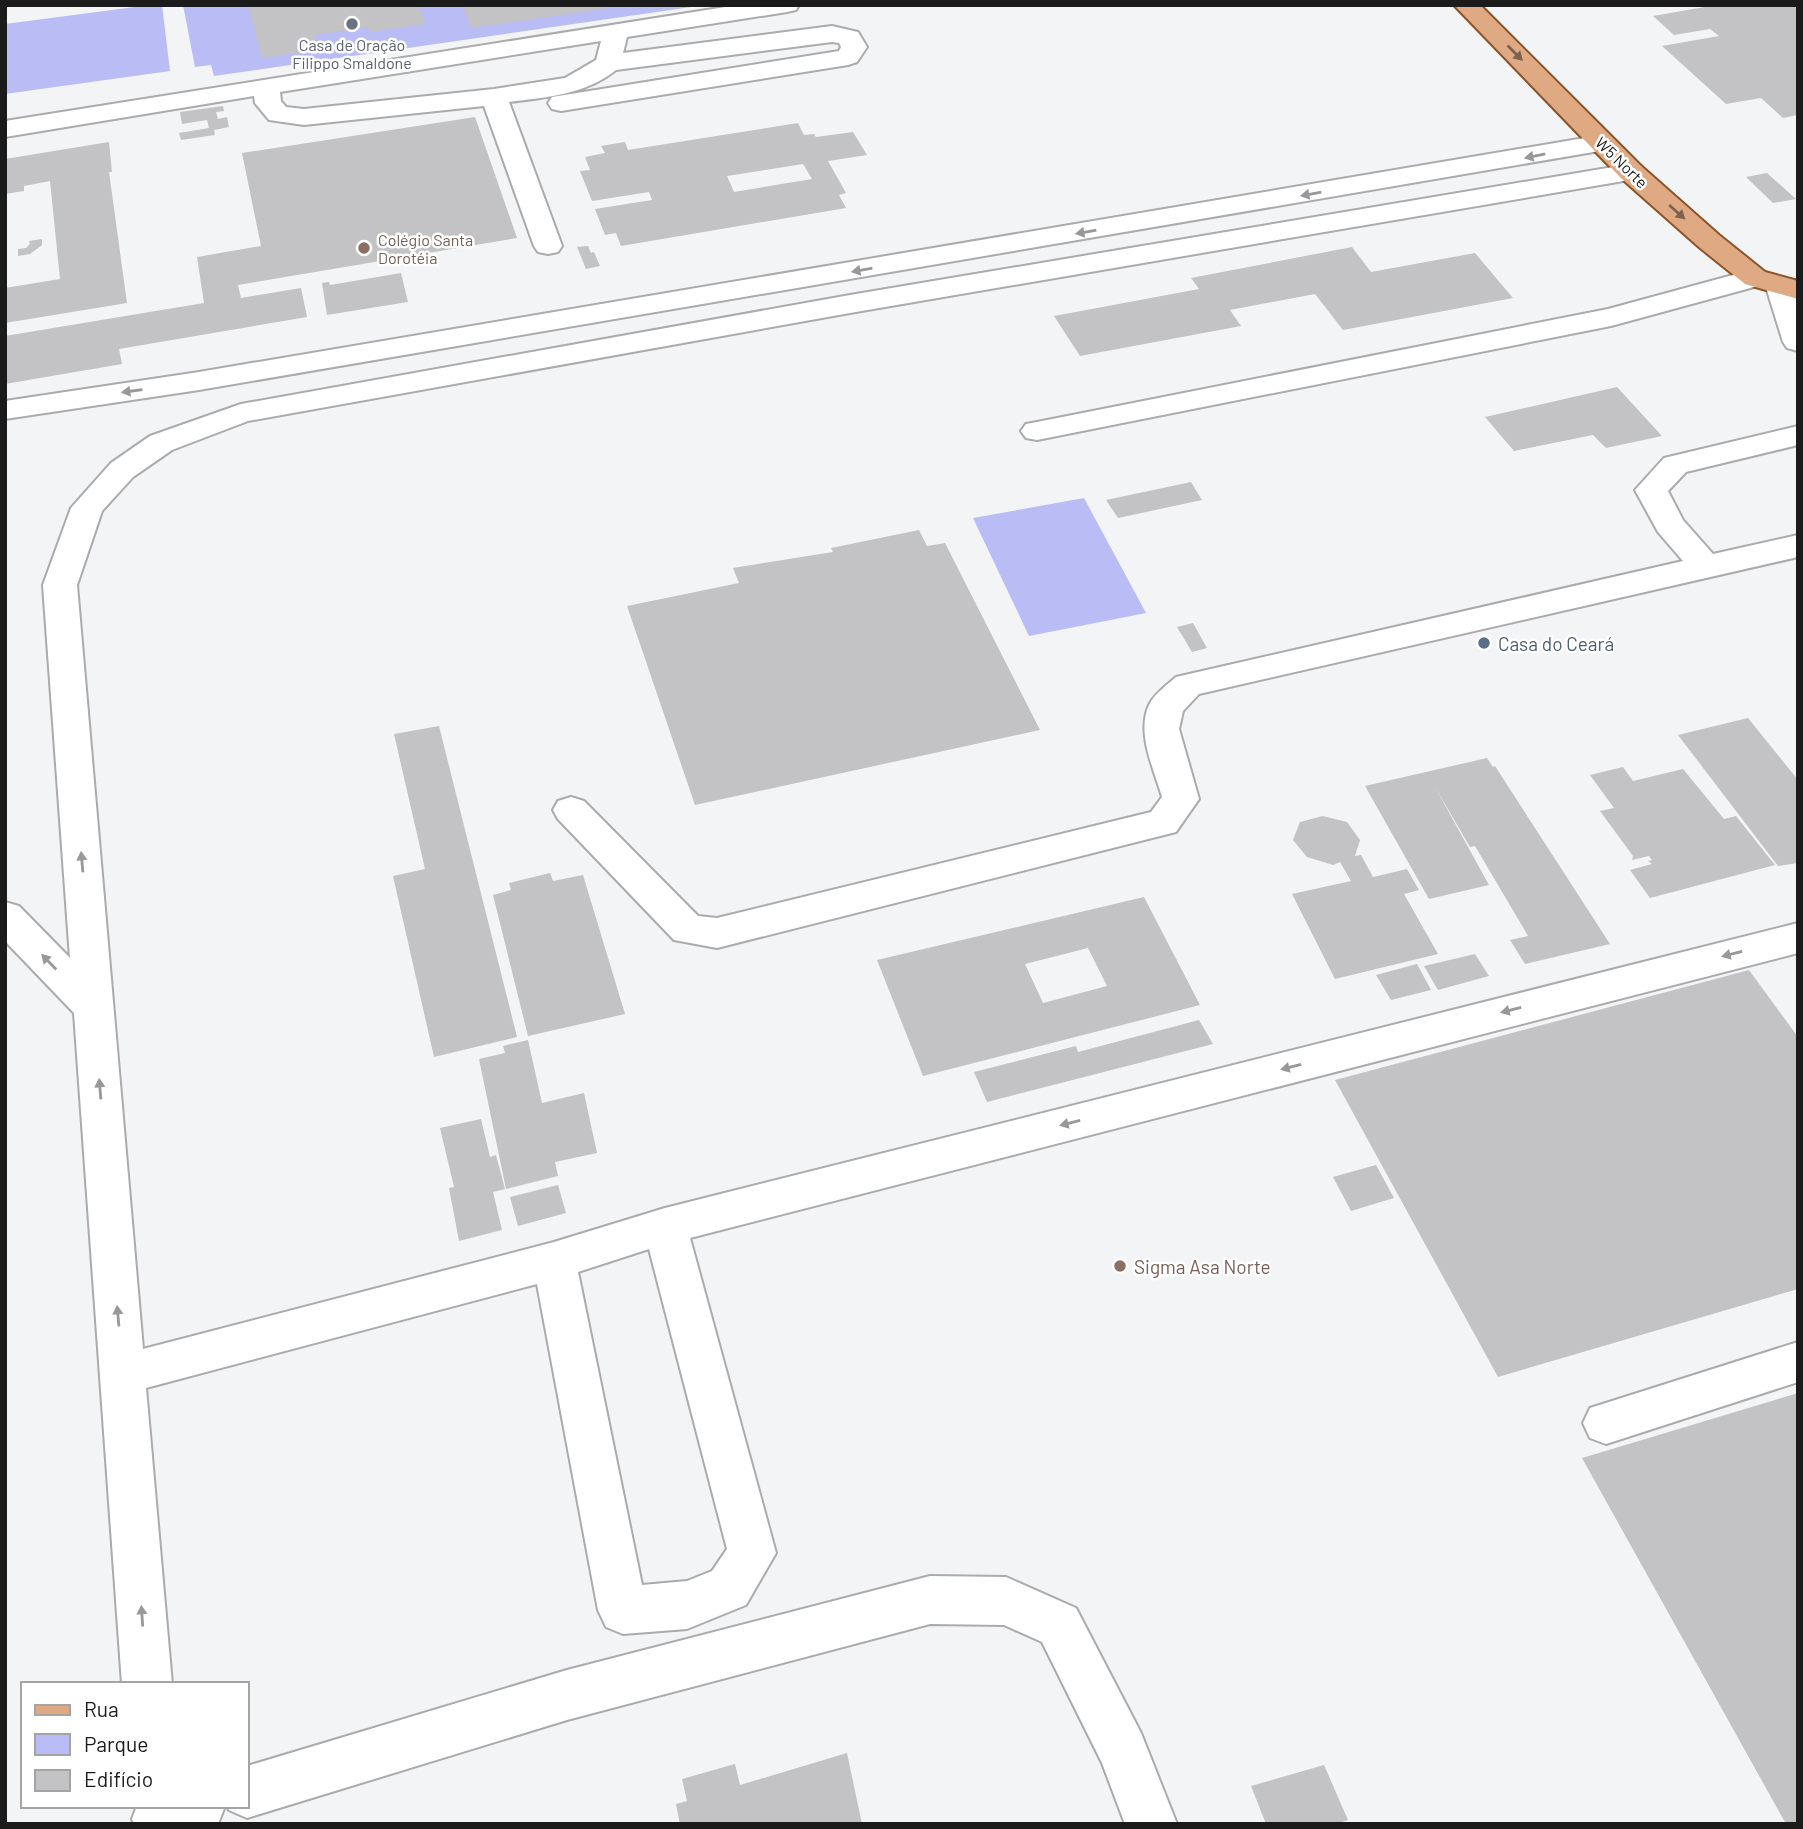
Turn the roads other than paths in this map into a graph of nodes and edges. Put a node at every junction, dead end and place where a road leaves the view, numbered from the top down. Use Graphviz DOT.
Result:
graph roads {
  1 [pos="787,5"];
  2 [pos="1466,5"];
  3 [pos="616,32"];
  4 [pos="608,63"];
  5 [pos="266,86"];
  6 [pos="497,105"];
  7 [pos="5,129"];
  8 [pos="1602,143"];
  9 [pos="1631,172"];
  10 [pos="548,246"];
  11 [pos="1777,285"];
  12 [pos="1798,342"];
  13 [pos="5,410"];
  14 [pos="1037,431"];
  15 [pos="1798,435"];
  16 [pos="1798,546"];
  17 [pos="1706,567"];
  18 [pos="572,810"];
  19 [pos="5,916"];
  20 [pos="1798,938"];
  21 [pos="94,1008"];
  22 [pos="665,1226"];
  23 [pos="554,1261"];
  24 [pos="1798,1362"];
  25 [pos="123,1374"];
  26 [pos="1606,1423"];
  27 [pos="147,1682"];
  28 [pos="248,1792"];
  29 [pos="1151,1824"];
  1 -- 3 [label="street"];
  2 -- 8 [label="main road, W5 Norte, one-way"];
  3 -- 4 [label="street"];
  3 -- 5 [label="street"];
  4 -- 6 [label="street"];
  4 -- 6 [label="street"];
  5 -- 6 [label="street"];
  5 -- 7 [label="street"];
  6 -- 10 [label="street"];
  8 -- 9 [label="main road, W5 Norte"];
  8 -- 13 [label="street, one-way"];
  9 -- 11 [label="main road, W5 Norte, one-way"];
  21 -- 9 [label="street, one-way"];
  11 -- 12 [label="street"];
  11 -- 14 [label="street"];
  15 -- 17 [label="street"];
  16 -- 17 [label="street"];
  17 -- 18 [label="street"];
  21 -- 19 [label="street, one-way"];
  20 -- 22 [label="street, one-way"];
  25 -- 21 [label="street, one-way"];
  22 -- 23 [label="street"];
  22 -- 23 [label="street"];
  23 -- 25 [label="street"];
  24 -- 26 [label="street"];
  27 -- 25 [label="street, one-way"];
  28 -- 29 [label="street"];
}
